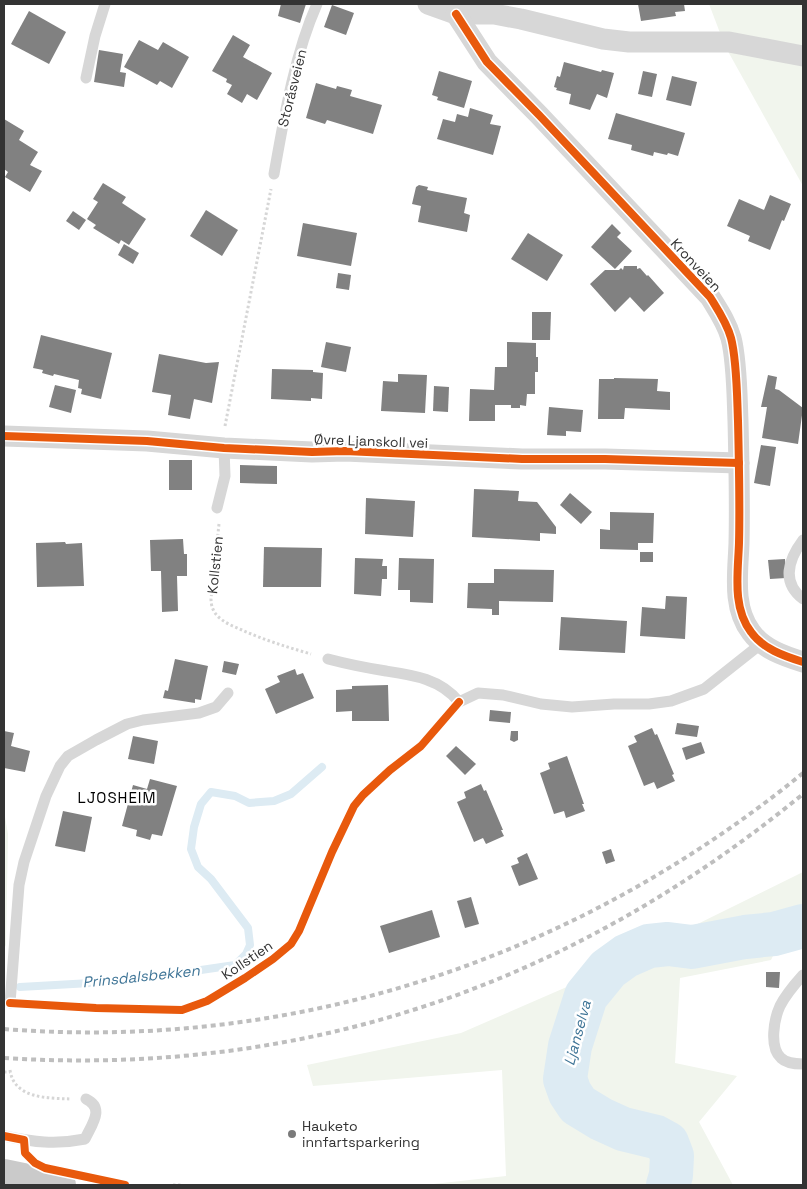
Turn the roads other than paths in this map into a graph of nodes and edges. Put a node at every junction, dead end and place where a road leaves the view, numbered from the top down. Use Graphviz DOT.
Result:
graph roads {
  1 [pos="104,4"];
  2 [pos="318,4"];
  3 [pos="428,4"];
  4 [pos="495,9"];
  5 [pos="456,14"];
  6 [pos="803,56"];
  7 [pos="86,78"];
  8 [pos="274,174"];
  9 [pos="4,436"];
  10 [pos="224,448"];
  11 [pos="739,463"];
  12 [pos="216,508"];
  13 [pos="803,540"];
  14 [pos="803,599"];
  15 [pos="762,643"];
  16 [pos="328,659"];
  17 [pos="803,662"];
  18 [pos="228,693"];
  19 [pos="803,975"];
  20 [pos="10,1003"];
  21 [pos="803,1064"];
  22 [pos="86,1099"];
  23 [pos="4,1136"];
  24 [pos="4,1173"];
  25 [pos="62,1185"];
  1 -- 7 [label="lane"];
  2 -- 8 [label="lane, Storåsveien"];
  3 -- 5 [label="street"];
  4 -- 5 [label="street"];
  4 -- 6 [label="street"];
  5 -- 11 [label="street, Kronveien"];
  9 -- 10 [label="street, Øvre Ljanskoll vei"];
  10 -- 11 [label="street, Øvre Ljanskoll vei"];
  10 -- 12 [label="lane"];
  11 -- 15 [label="street, Kronveien"];
  13 -- 14 [label="lane"];
  15 -- 16 [label="lane"];
  15 -- 17 [label="street, Kronveien"];
  18 -- 20 [label="lane"];
  19 -- 21 [label="lane"];
  22 -- 23 [label="lane"];
  24 -- 25 [label="main road"];
}
